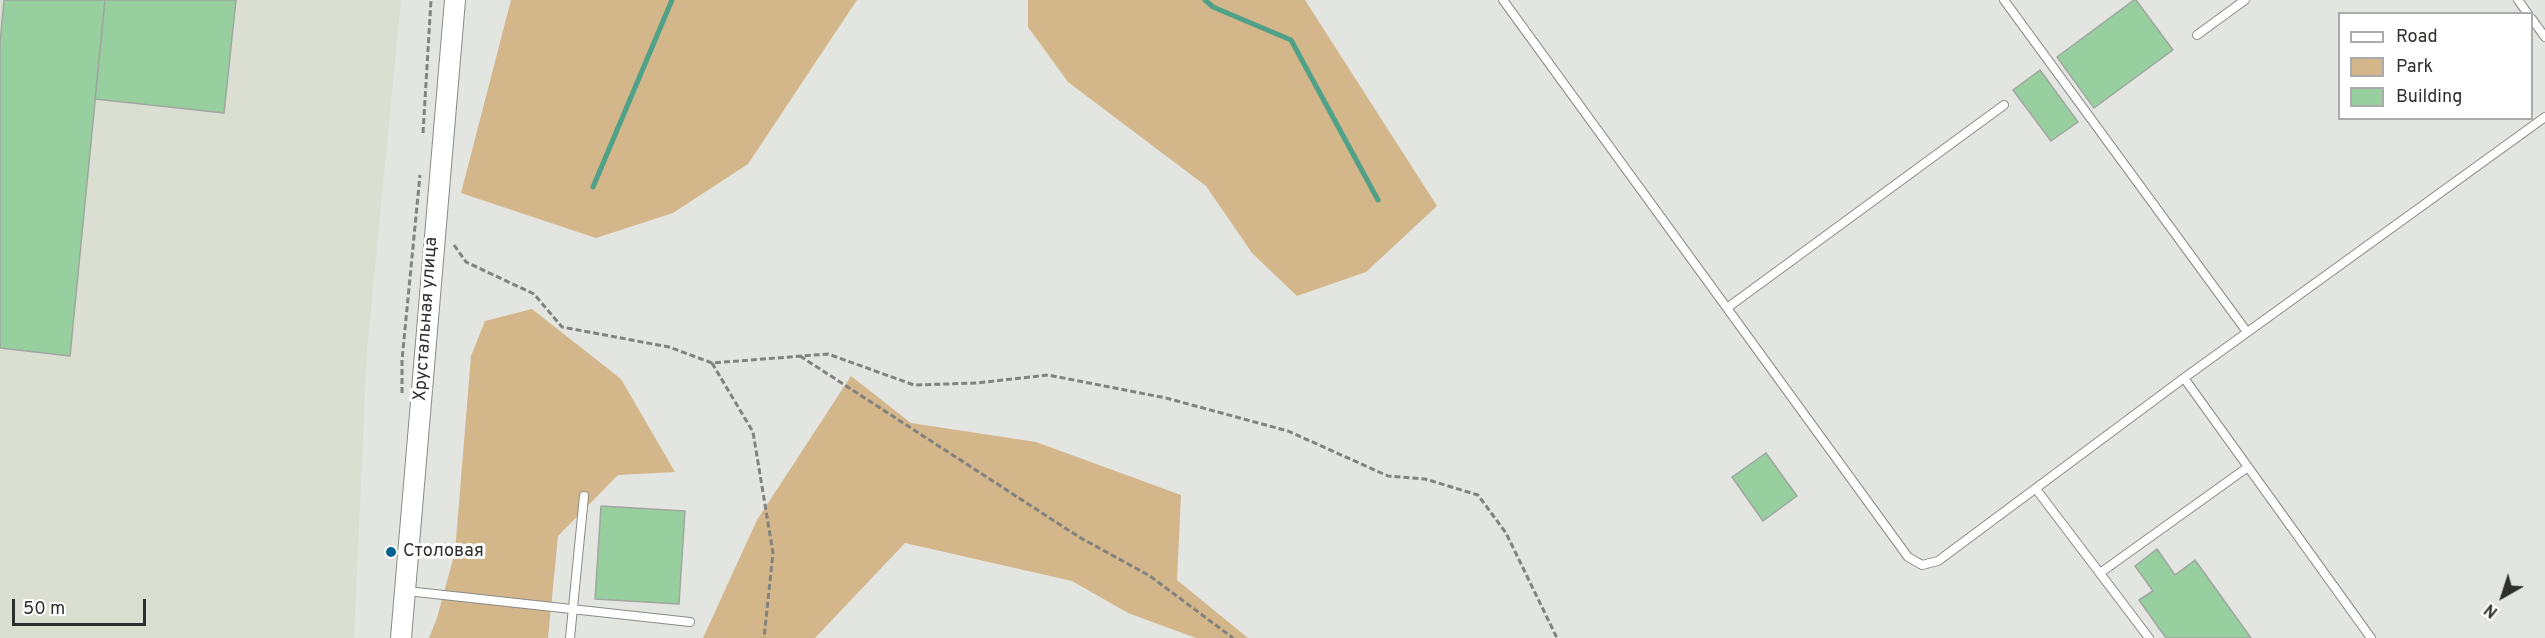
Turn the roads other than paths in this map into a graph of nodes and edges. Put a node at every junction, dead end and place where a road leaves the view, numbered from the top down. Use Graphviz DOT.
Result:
graph roads {
  1 [pos="455,0"];
  2 [pos="1503,0"];
  3 [pos="2004,0"];
  4 [pos="2245,0"];
  5 [pos="2533,20"];
  6 [pos="2197,35"];
  7 [pos="2545,38"];
  8 [pos="2004,105"];
  9 [pos="2545,117"];
  10 [pos="1727,308"];
  11 [pos="2247,332"];
  12 [pos="2184,378"];
  13 [pos="2248,467"];
  14 [pos="2036,489"];
  15 [pos="584,496"];
  16 [pos="2100,573"];
  17 [pos="405,591"];
  18 [pos="573,608"];
  19 [pos="690,622"];
  20 [pos="401,638"];
  21 [pos="570,638"];
  22 [pos="2149,638"];
  23 [pos="2371,638"];
  1 -- 17 [label="street, Хрустальная улица"];
  2 -- 10 [label="lane"];
  3 -- 11 [label="lane"];
  4 -- 6 [label="lane"];
  5 -- 7 [label="lane"];
  8 -- 10 [label="lane"];
  9 -- 11 [label="lane"];
  10 -- 14 [label="lane"];
  11 -- 12 [label="lane"];
  12 -- 13 [label="lane"];
  12 -- 14 [label="lane"];
  13 -- 16 [label="lane"];
  13 -- 23 [label="lane"];
  14 -- 16 [label="lane"];
  15 -- 18 [label="lane"];
  16 -- 22 [label="lane"];
  17 -- 18 [label="lane"];
  17 -- 20 [label="street, Хрустальная улица"];
  18 -- 19 [label="lane"];
  18 -- 21 [label="lane"];
}
